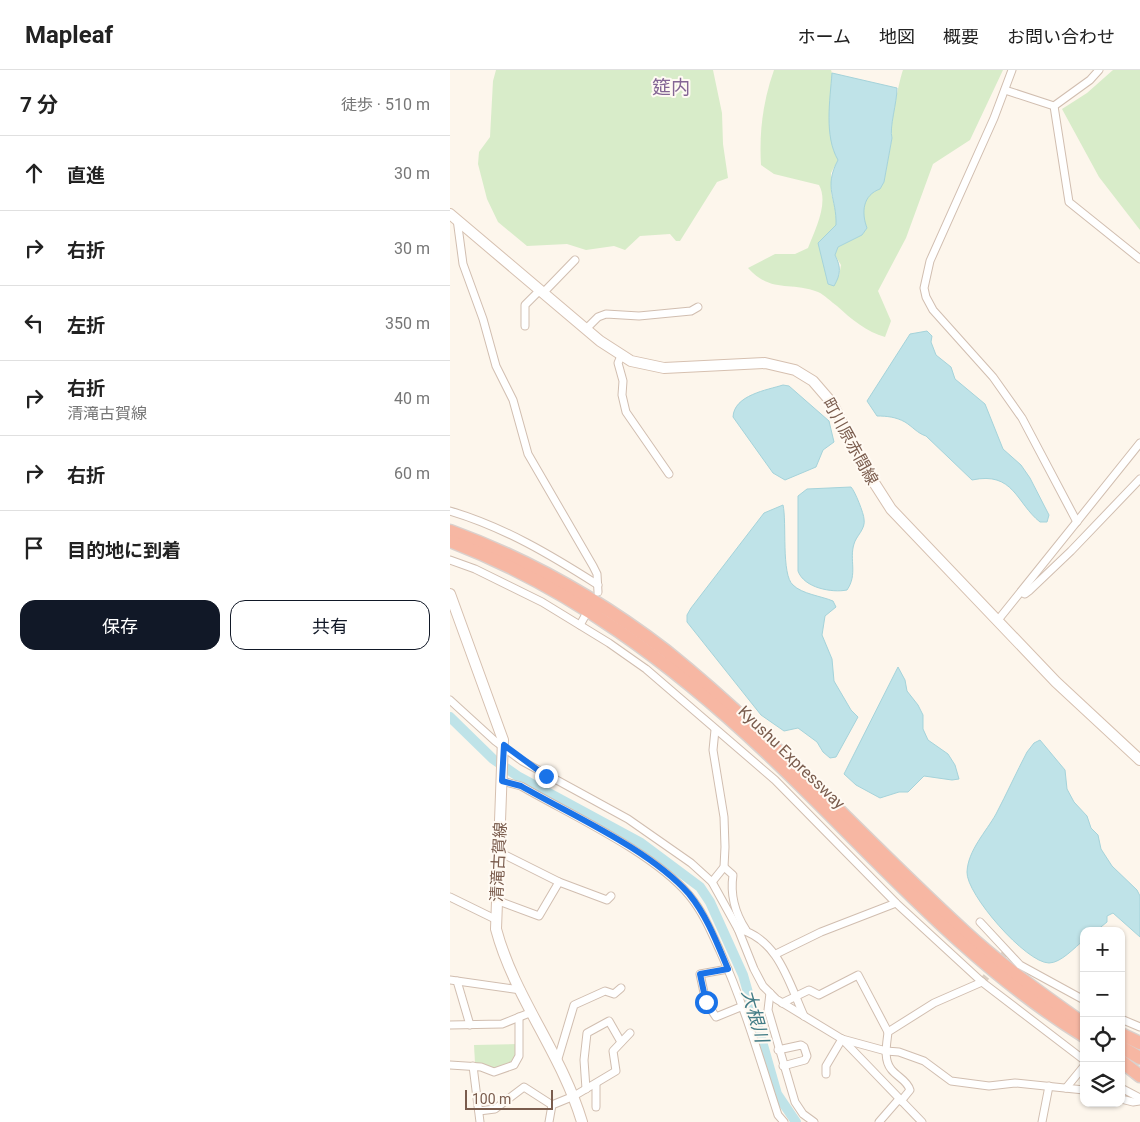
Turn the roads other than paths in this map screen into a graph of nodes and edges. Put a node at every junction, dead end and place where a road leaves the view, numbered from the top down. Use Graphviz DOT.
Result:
graph roads {
  1 [pos="1012,70"];
  2 [pos="1099,70"];
  3 [pos="1005,90"];
  4 [pos="1054,106"];
  5 [pos="453,217"];
  6 [pos="1140,259"];
  7 [pos="575,260"];
  8 [pos="541,291"];
  9 [pos="698,307"];
  10 [pos="525,326"];
  11 [pos="586,329"];
  12 [pos="621,356"];
  13 [pos="1140,443"];
  14 [pos="669,474"];
  15 [pos="1140,479"];
  16 [pos="450,511"];
  17 [pos="1077,522"];
  18 [pos="450,531"];
  19 [pos="450,541"];
  20 [pos="450,560"];
  21 [pos="1021,592"];
  22 [pos="450,594"];
  23 [pos="585,616"];
  24 [pos="998,620"];
  25 [pos="580,625"];
  26 [pos="450,700"];
  27 [pos="715,730"];
  28 [pos="504,749"];
  29 [pos="1140,760"];
  30 [pos="502,781"];
  31 [pos="499,852"];
  32 [pos="724,867"];
  33 [pos="559,882"];
  34 [pos="712,882"];
  35 [pos="611,896"];
  36 [pos="450,898"];
  37 [pos="496,900"];
  38 [pos="896,903"];
  39 [pos="495,919"];
  40 [pos="980,922"];
  41 [pos="742,929"];
  42 [pos="984,949"];
  43 [pos="776,954"];
  44 [pos="728,969"];
  45 [pos="454,981"];
  46 [pos="982,982"];
  47 [pos="622,988"];
  48 [pos="521,990"];
  49 [pos="770,993"];
  50 [pos="795,997"];
  51 [pos="1080,998"];
  52 [pos="782,1003"];
  53 [pos="743,1006"];
  54 [pos="1080,1011"];
  55 [pos="532,1012"];
  56 [pos="519,1017"];
  57 [pos="804,1017"];
  58 [pos="1080,1021"];
  59 [pos="1125,1021"];
  60 [pos="450,1025"];
  61 [pos="470,1025"];
  62 [pos="1140,1027"];
  63 [pos="888,1032"];
  64 [pos="630,1033"];
  65 [pos="1080,1033"];
  66 [pos="1125,1036"];
  67 [pos="842,1039"];
  68 [pos="621,1042"];
  69 [pos="1140,1043"];
  70 [pos="778,1050"];
  71 [pos="1125,1050"];
  72 [pos="886,1051"];
  73 [pos="1080,1057"];
  74 [pos="1140,1058"];
  75 [pos="557,1062"];
  76 [pos="1123,1062"];
  77 [pos="1125,1062"];
  78 [pos="450,1065"];
  79 [pos="473,1066"];
  80 [pos="783,1066"];
  81 [pos="1140,1070"];
  82 [pos="1080,1071"];
  83 [pos="826,1074"];
  84 [pos="1140,1076"];
  85 [pos="596,1084"];
  86 [pos="1049,1086"];
  87 [pos="1066,1088"];
  88 [pos="586,1089"];
  89 [pos="1080,1090"];
  90 [pos="1125,1091"];
  91 [pos="574,1096"];
  92 [pos="900,1100"];
  93 [pos="1125,1100"];
  94 [pos="1140,1100"];
  95 [pos="552,1105"];
  96 [pos="596,1107"];
  97 [pos="478,1111"];
  98 [pos="480,1122"];
  99 [pos="549,1122"];
  100 [pos="582,1122"];
  101 [pos="784,1122"];
  102 [pos="814,1122"];
  103 [pos="879,1122"];
  104 [pos="922,1122"];
  105 [pos="1042,1122"];
  1 -- 3 [label="street"];
  2 -- 4 [label="street"];
  3 -- 4 [label="street"];
  3 -- 17 [label="street"];
  4 -- 6 [label="street"];
  5 -- 8 [label="main road, 町川原赤間線"];
  5 -- 16 [label="street"];
  7 -- 8 [label="street"];
  8 -- 10 [label="street"];
  8 -- 11 [label="main road, 町川原赤間線"];
  9 -- 11 [label="street"];
  11 -- 12 [label="main road, 町川原赤間線"];
  12 -- 14 [label="street"];
  12 -- 24 [label="main road, 町川原赤間線"];
  13 -- 17 [label="street"];
  15 -- 21 [label="street"];
  17 -- 21 [label="street"];
  18 -- 42 [label="highway, Kyushu Expressway"];
  19 -- 65 [label="highway, Kyushu Expressway"];
  20 -- 25 [label="street"];
  21 -- 24 [label="street"];
  22 -- 28 [label="main road, 清滝古賀線"];
  23 -- 25 [label="street"];
  24 -- 29 [label="main road, 町川原赤間線"];
  25 -- 27 [label="street"];
  26 -- 28 [label="street"];
  27 -- 32 [label="street"];
  27 -- 38 [label="street"];
  28 -- 30 [label="main road, 清滝古賀線"];
  28 -- 34 [label="street"];
  30 -- 31 [label="main road, 清滝古賀線"];
  30 -- 44 [label="street"];
  31 -- 33 [label="street"];
  31 -- 37 [label="main road, 清滝古賀線"];
  32 -- 34 [label="street"];
  32 -- 41 [label="street"];
  33 -- 35 [label="street"];
  33 -- 37 [label="street"];
  34 -- 41 [label="street"];
  36 -- 39 [label="street"];
  37 -- 39 [label="main road, 清滝古賀線"];
  38 -- 43 [label="street"];
  38 -- 46 [label="street"];
  39 -- 48 [label="main road, 清滝古賀線"];
  40 -- 51 [label="street"];
  41 -- 43 [label="street"];
  41 -- 49 [label="street"];
  42 -- 54 [label="highway"];
  42 -- 58 [label="highway, Kyushu Expressway"];
  43 -- 50 [label="street"];
  44 -- 53 [label="street"];
  44 -- 53 [label="street"];
  45 -- 48 [label="street"];
  45 -- 61 [label="street"];
  46 -- 63 [label="street"];
  46 -- 73 [label="street"];
  47 -- 75 [label="street"];
  48 -- 55 [label="main road, 清滝古賀線"];
  49 -- 52 [label="street"];
  49 -- 70 [label="street"];
  50 -- 52 [label="street"];
  50 -- 57 [label="street"];
  50 -- 63 [label="street"];
  52 -- 57 [label="street"];
  53 -- 101 [label="street"];
  55 -- 56 [label="street"];
  55 -- 75 [label="main road, 清滝古賀線"];
  56 -- 61 [label="street"];
  56 -- 79 [label="street"];
  57 -- 67 [label="street"];
  59 -- 62 [label="street"];
  60 -- 61 [label="street"];
  63 -- 72 [label="street"];
  64 -- 68 [label="street"];
  66 -- 69 [label="highway"];
  67 -- 72 [label="street"];
  67 -- 83 [label="street"];
  67 -- 92 [label="street"];
  68 -- 85 [label="street"];
  68 -- 88 [label="street"];
  70 -- 80 [label="street"];
  70 -- 80 [label="street"];
  71 -- 74 [label="highway"];
  72 -- 86 [label="street"];
  72 -- 92 [label="street"];
  75 -- 91 [label="main road, 清滝古賀線"];
  76 -- 84 [label="highway"];
  77 -- 81 [label="highway"];
  78 -- 79 [label="street"];
  79 -- 97 [label="street"];
  80 -- 102 [label="street"];
  82 -- 87 [label="street"];
  85 -- 88 [label="street"];
  85 -- 96 [label="street"];
  86 -- 87 [label="street"];
  86 -- 105 [label="street"];
  87 -- 89 [label="street"];
  88 -- 91 [label="street"];
  90 -- 94 [label="street"];
  91 -- 95 [label="street"];
  91 -- 100 [label="main road, 清滝古賀線"];
  92 -- 103 [label="street"];
  92 -- 104 [label="street"];
  93 -- 94 [label="street"];
  95 -- 97 [label="street"];
  95 -- 99 [label="street"];
  97 -- 98 [label="street"];
}
